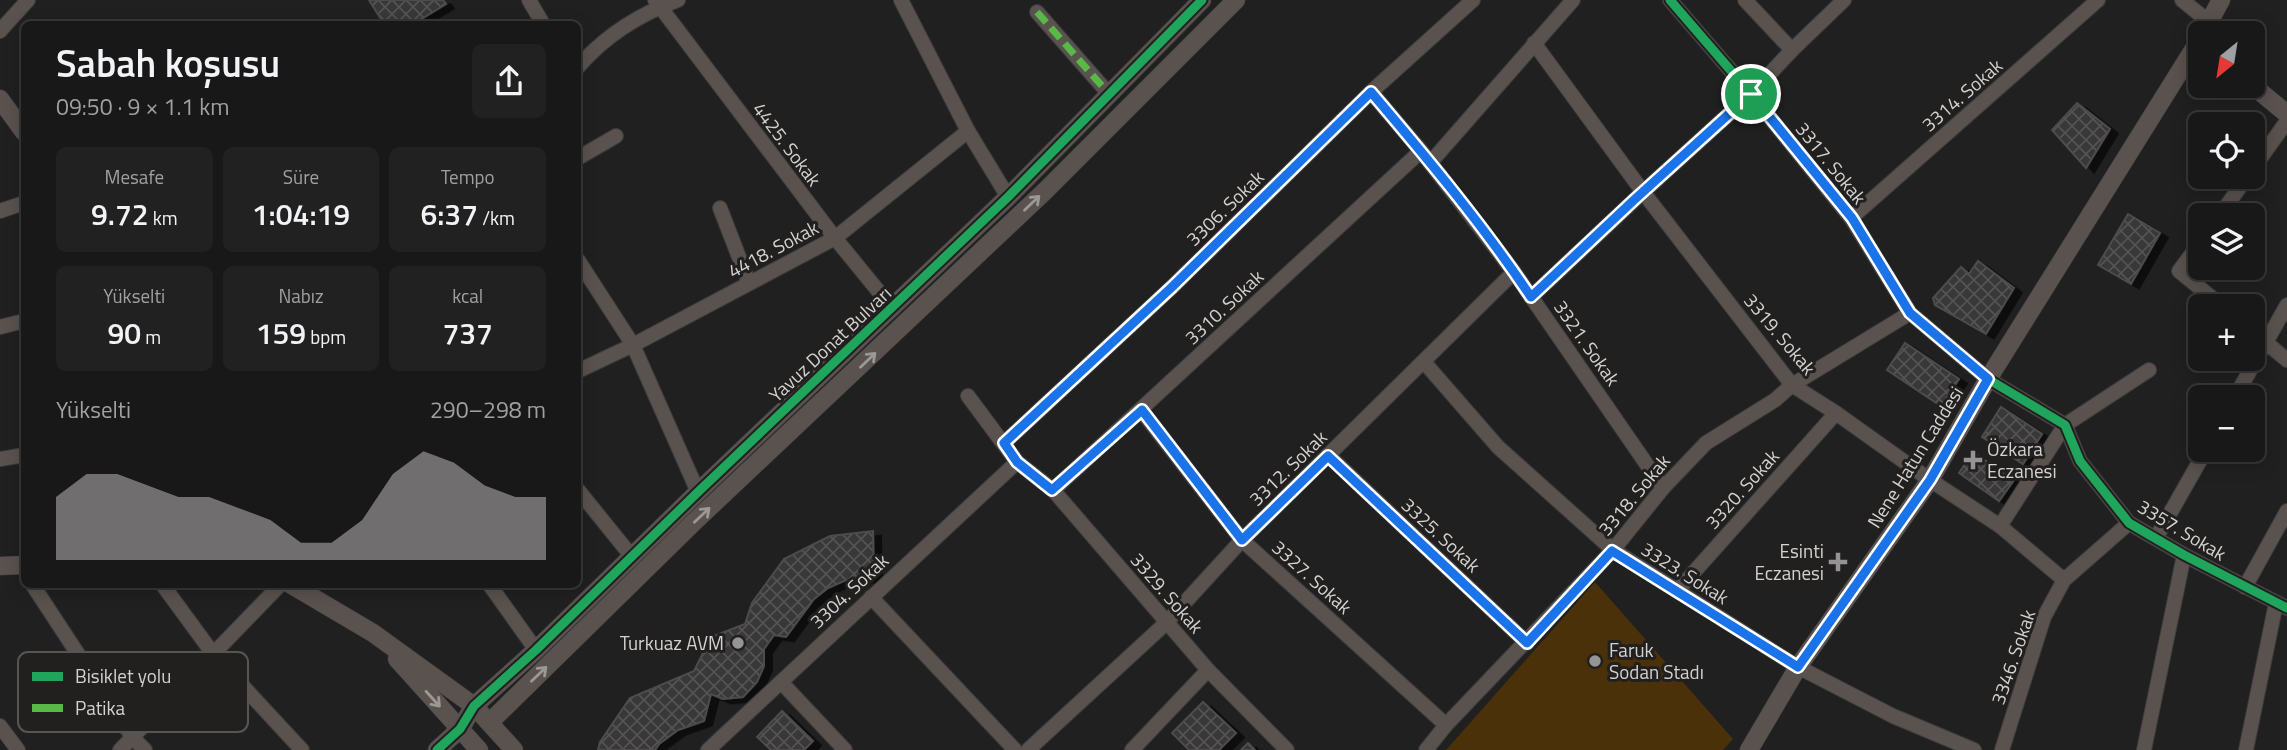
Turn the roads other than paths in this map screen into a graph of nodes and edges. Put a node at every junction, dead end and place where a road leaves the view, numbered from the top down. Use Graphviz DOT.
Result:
graph roads {
  1 [pos="28,0"];
  2 [pos="529,0"];
  3 [pos="678,0"];
  4 [pos="901,0"];
  5 [pos="1202,0"];
  6 [pos="1236,0"];
  7 [pos="1473,0"];
  8 [pos="1573,0"];
  9 [pos="1670,0"];
  10 [pos="1745,0"];
  11 [pos="1844,0"];
  12 [pos="2098,0"];
  13 [pos="2182,0"];
  14 [pos="2221,0"];
  15 [pos="657,4"];
  16 [pos="1037,12"];
  17 [pos="541,21"];
  18 [pos="2200,21"];
  19 [pos="2210,21"];
  20 [pos="0,31"];
  21 [pos="1534,43"];
  22 [pos="1792,50"];
  23 [pos="2188,59"];
  24 [pos="581,63"];
  25 [pos="1371,92"];
  26 [pos="1110,94"];
  27 [pos="1751,94"];
  28 [pos="2265,96"];
  29 [pos="0,99"];
  30 [pos="2287,114"];
  31 [pos="2287,121"];
  32 [pos="21,128"];
  33 [pos="968,131"];
  34 [pos="616,136"];
  35 [pos="1421,151"];
  36 [pos="2265,152"];
  37 [pos="581,156"];
  38 [pos="1430,163"];
  39 [pos="1643,192"];
  40 [pos="1009,197"];
  41 [pos="21,204"];
  42 [pos="720,208"];
  43 [pos="0,211"];
  44 [pos="1852,218"];
  45 [pos="835,238"];
  46 [pos="2188,259"];
  47 [pos="581,265"];
  48 [pos="1514,272"];
  49 [pos="2188,278"];
  50 [pos="2190,280"];
  51 [pos="749,283"];
  52 [pos="2207,294"];
  53 [pos="1531,297"];
  54 [pos="2287,306"];
  55 [pos="893,309"];
  56 [pos="1910,313"];
  57 [pos="21,322"];
  58 [pos="0,327"];
  59 [pos="2266,342"];
  60 [pos="633,345"];
  61 [pos="2287,360"];
  62 [pos="1424,362"];
  63 [pos="581,370"];
  64 [pos="2149,370"];
  65 [pos="1988,379"];
  66 [pos="1792,385"];
  67 [pos="2242,385"];
  68 [pos="968,396"];
  69 [pos="1142,410"];
  70 [pos="1836,412"];
  71 [pos="2065,425"];
  72 [pos="1004,443"];
  73 [pos="21,456"];
  74 [pos="1328,456"];
  75 [pos="0,459"];
  76 [pos="1017,462"];
  77 [pos="2199,462"];
  78 [pos="1930,480"];
  79 [pos="1663,488"];
  80 [pos="1052,490"];
  81 [pos="698,492"];
  82 [pos="581,494"];
  83 [pos="2287,511"];
  84 [pos="2129,523"];
  85 [pos="2000,526"];
  86 [pos="2155,538"];
  87 [pos="1242,540"];
  88 [pos="1612,551"];
  89 [pos="2184,555"];
  90 [pos="633,558"];
  91 [pos="0,566"];
  92 [pos="21,566"];
  93 [pos="2064,580"];
  94 [pos="2245,587"];
  95 [pos="35,588"];
  96 [pos="165,588"];
  97 [pos="277,588"];
  98 [pos="297,588"];
  99 [pos="492,588"];
  100 [pos="1677,591"];
  101 [pos="870,597"];
  102 [pos="2281,605"];
  103 [pos="1166,623"];
  104 [pos="373,633"];
  105 [pos="1527,643"];
  106 [pos="536,650"];
  107 [pos="77,652"];
  108 [pos="212,652"];
  109 [pos="217,652"];
  110 [pos="1798,667"];
  111 [pos="1208,670"];
  112 [pos="780,682"];
  113 [pos="248,692"];
  114 [pos="474,706"];
  115 [pos="490,722"];
  116 [pos="0,726"];
  117 [pos="1446,726"];
  118 [pos="460,729"];
  119 [pos="130,732"];
  120 [pos="138,732"];
  121 [pos="133,737"];
  122 [pos="18,750"];
  123 [pos="120,750"];
  124 [pos="145,750"];
  125 [pos="302,750"];
  126 [pos="437,750"];
  127 [pos="479,750"];
  128 [pos="514,750"];
  129 [pos="708,750"];
  130 [pos="845,750"];
  131 [pos="1016,750"];
  132 [pos="1028,750"];
  133 [pos="1132,750"];
  134 [pos="1287,750"];
  135 [pos="1426,750"];
  136 [pos="1749,750"];
  137 [pos="1974,750"];
  138 [pos="2002,750"];
  139 [pos="2144,750"];
  140 [pos="2246,750"];
  1 -- 20 [label="street"];
  2 -- 17 [label="street"];
  3 -- 15 [label="street"];
  4 -- 33 [label="street"];
  5 -- 26 [label="street, Yavuz Donat Bulvarı"];
  115 -- 6 [label="street, Yavuz Donat Bulvarı, one-way"];
  7 -- 25 [label="street, 3306. Sokak"];
  8 -- 21 [label="street"];
  9 -- 27 [label="street, 3317. Sokak"];
  10 -- 22 [label="street"];
  11 -- 22 [label="street"];
  12 -- 44 [label="street, 3314. Sokak"];
  13 -- 18 [label="street"];
  14 -- 19 [label="street"];
  15 -- 24 [label="street"];
  15 -- 45 [label="street, 4425. Sokak"];
  16 -- 26 [label="street"];
  21 -- 38 [label="street"];
  21 -- 39 [label="street, 3319. Sokak"];
  22 -- 27 [label="street"];
  23 -- 65 [label="street, Nene Hatun Caddesi"];
  25 -- 35 [label="street, 3321. Sokak"];
  25 -- 72 [label="street, 3306. Sokak"];
  26 -- 40 [label="street, Yavuz Donat Bulvarı"];
  27 -- 39 [label="street"];
  27 -- 44 [label="street, 3317. Sokak"];
  28 -- 30 [label="street"];
  29 -- 32 [label="street"];
  31 -- 36 [label="street"];
  33 -- 40 [label="street"];
  33 -- 45 [label="street, 4418. Sokak"];
  34 -- 37 [label="street"];
  35 -- 38 [label="street, 3321. Sokak"];
  35 -- 69 [label="street, 3310. Sokak"];
  38 -- 48 [label="street, 3321. Sokak"];
  39 -- 53 [label="street"];
  39 -- 66 [label="street, 3319. Sokak"];
  40 -- 55 [label="street, Yavuz Donat Bulvarı"];
  41 -- 43 [label="street"];
  42 -- 51 [label="street"];
  44 -- 56 [label="street, 3317. Sokak"];
  45 -- 51 [label="street, 4418. Sokak"];
  45 -- 55 [label="street, 4425. Sokak"];
  46 -- 49 [label="street"];
  47 -- 60 [label="street"];
  48 -- 53 [label="street, 3321. Sokak"];
  48 -- 62 [label="street, 3312. Sokak"];
  50 -- 52 [label="street"];
  51 -- 60 [label="street, 4418. Sokak"];
  53 -- 79 [label="street, 3321. Sokak"];
  54 -- 59 [label="street"];
  55 -- 81 [label="street, Yavuz Donat Bulvarı"];
  56 -- 65 [label="street, 3317. Sokak"];
  56 -- 66 [label="street, 3318. Sokak"];
  57 -- 58 [label="street"];
  59 -- 61 [label="street"];
  59 -- 67 [label="street"];
  60 -- 63 [label="street, 4418. Sokak"];
  60 -- 81 [label="street"];
  62 -- 74 [label="street, 3312. Sokak"];
  62 -- 88 [label="street, 3323. Sokak"];
  64 -- 71 [label="street"];
  65 -- 71 [label="street"];
  65 -- 78 [label="street, Nene Hatun Caddesi"];
  66 -- 70 [label="street, 3319. Sokak"];
  66 -- 79 [label="street, 3318. Sokak"];
  68 -- 72 [label="street, 3329. Sokak"];
  69 -- 80 [label="street, 3310. Sokak"];
  69 -- 87 [label="street, 3327. Sokak"];
  70 -- 78 [label="street, 3319. Sokak"];
  70 -- 100 [label="street, 3320. Sokak"];
  71 -- 84 [label="street, 3357. Sokak"];
  71 -- 85 [label="street"];
  72 -- 76 [label="street, 3329. Sokak"];
  73 -- 75 [label="street"];
  74 -- 87 [label="street, 3312. Sokak"];
  74 -- 105 [label="street, 3325. Sokak"];
  76 -- 80 [label="street, 3329. Sokak"];
  76 -- 101 [label="street, 3304. Sokak"];
  77 -- 86 [label="street"];
  78 -- 85 [label="street, 3319. Sokak"];
  78 -- 110 [label="street, Nene Hatun Caddesi"];
  79 -- 88 [label="street, 3318. Sokak"];
  80 -- 103 [label="street, 3329. Sokak"];
  81 -- 90 [label="street, Yavuz Donat Bulvarı"];
  82 -- 90 [label="street"];
  83 -- 94 [label="street"];
  84 -- 86 [label="street, 3357. Sokak"];
  84 -- 93 [label="street, 3346. Sokak"];
  85 -- 93 [label="street, 3319. Sokak"];
  86 -- 89 [label="street, 3357. Sokak"];
  87 -- 103 [label="street, 3312. Sokak"];
  87 -- 117 [label="street, 3327. Sokak"];
  88 -- 100 [label="street, 3323. Sokak"];
  88 -- 105 [label="street, 3318. Sokak"];
  89 -- 94 [label="street, 3357. Sokak"];
  89 -- 139 [label="street"];
  90 -- 106 [label="street, Yavuz Donat Bulvarı"];
  91 -- 92 [label="street"];
  93 -- 138 [label="street, 3346. Sokak"];
  94 -- 102 [label="street, 3357. Sokak"];
  95 -- 107 [label="street"];
  96 -- 108 [label="street"];
  97 -- 109 [label="street"];
  98 -- 104 [label="street"];
  99 -- 106 [label="street"];
  100 -- 110 [label="street, 3323. Sokak"];
  101 -- 112 [label="street, 3304. Sokak"];
  101 -- 131 [label="street"];
  102 -- 140 [label="street"];
  103 -- 111 [label="street, 3329. Sokak"];
  103 -- 132 [label="street, 3312. Sokak"];
  104 -- 114 [label="street"];
  104 -- 118 [label="street, one-way"];
  105 -- 117 [label="street, 3318. Sokak"];
  106 -- 114 [label="street, Yavuz Donat Bulvarı"];
  110 -- 136 [label="street, Nene Hatun Caddesi"];
  110 -- 137 [label="street, 3323. Sokak"];
  111 -- 133 [label="street"];
  111 -- 134 [label="street, 3329. Sokak"];
  112 -- 129 [label="street, 3304. Sokak"];
  112 -- 130 [label="street"];
  113 -- 125 [label="street"];
  114 -- 115 [label="street"];
  114 -- 118 [label="street, Yavuz Donat Bulvarı"];
  115 -- 118 [label="street"];
  115 -- 128 [label="street"];
  116 -- 122 [label="street"];
  117 -- 135 [label="street, 3318. Sokak"];
  118 -- 126 [label="street"];
  118 -- 127 [label="street"];
  119 -- 121 [label="street"];
  120 -- 121 [label="street"];
  121 -- 123 [label="street"];
  121 -- 124 [label="street"];
}
